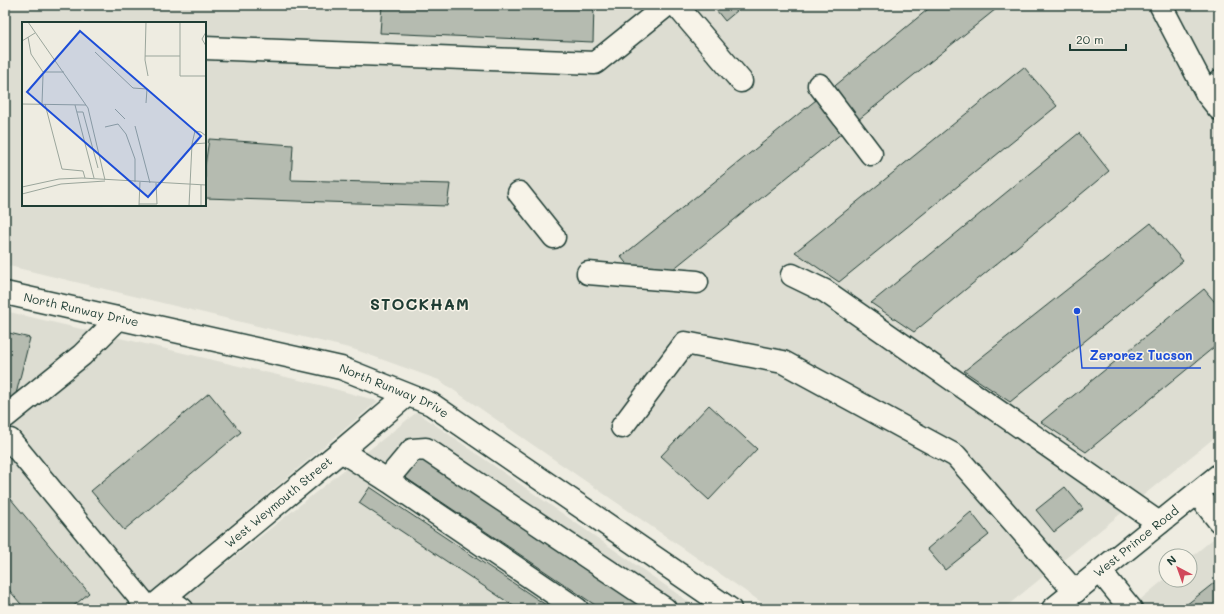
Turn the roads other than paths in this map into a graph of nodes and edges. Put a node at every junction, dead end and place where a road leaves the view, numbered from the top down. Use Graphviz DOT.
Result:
graph roads {
  1 [pos="667,5"];
  2 [pos="676,5"];
  3 [pos="1162,5"];
  4 [pos="206,48"];
  5 [pos="741,81"];
  6 [pos="819,85"];
  7 [pos="1215,95"];
  8 [pos="871,154"];
  9 [pos="519,193"];
  10 [pos="554,237"];
  11 [pos="588,273"];
  12 [pos="792,275"];
  13 [pos="697,282"];
  14 [pos="5,293"];
  15 [pos="119,318"];
  16 [pos="407,395"];
  17 [pos="5,417"];
  18 [pos="622,427"];
  19 [pos="10,440"];
  20 [pos="341,451"];
  21 [pos="1219,475"];
  22 [pos="387,480"];
  23 [pos="1196,493"];
  24 [pos="1219,521"];
  25 [pos="1159,523"];
  26 [pos="1100,571"];
  27 [pos="1075,592"];
  28 [pos="162,606"];
  29 [pos="577,609"];
  30 [pos="665,609"];
  31 [pos="730,609"];
  32 [pos="1053,609"];
  33 [pos="1131,609"];
  1 -- 4 [label="street"];
  2 -- 5 [label="street"];
  3 -- 7 [label="street"];
  6 -- 8 [label="street"];
  9 -- 10 [label="street"];
  11 -- 13 [label="street"];
  12 -- 25 [label="street"];
  14 -- 15 [label="street, North Runway Drive"];
  15 -- 16 [label="street, North Runway Drive"];
  15 -- 17 [label="street"];
  16 -- 20 [label="street, West Weymouth Street"];
  16 -- 31 [label="street, North Runway Drive"];
  18 -- 27 [label="street"];
  19 -- 28 [label="street"];
  20 -- 22 [label="street"];
  20 -- 28 [label="street, West Weymouth Street"];
  21 -- 23 [label="street, West Prince Road"];
  22 -- 29 [label="street"];
  22 -- 30 [label="street"];
  23 -- 24 [label="street"];
  23 -- 25 [label="street, West Prince Road"];
  25 -- 26 [label="street, West Prince Road"];
  26 -- 27 [label="street, West Prince Road"];
  26 -- 33 [label="street"];
  27 -- 32 [label="street, West Prince Road"];
}
